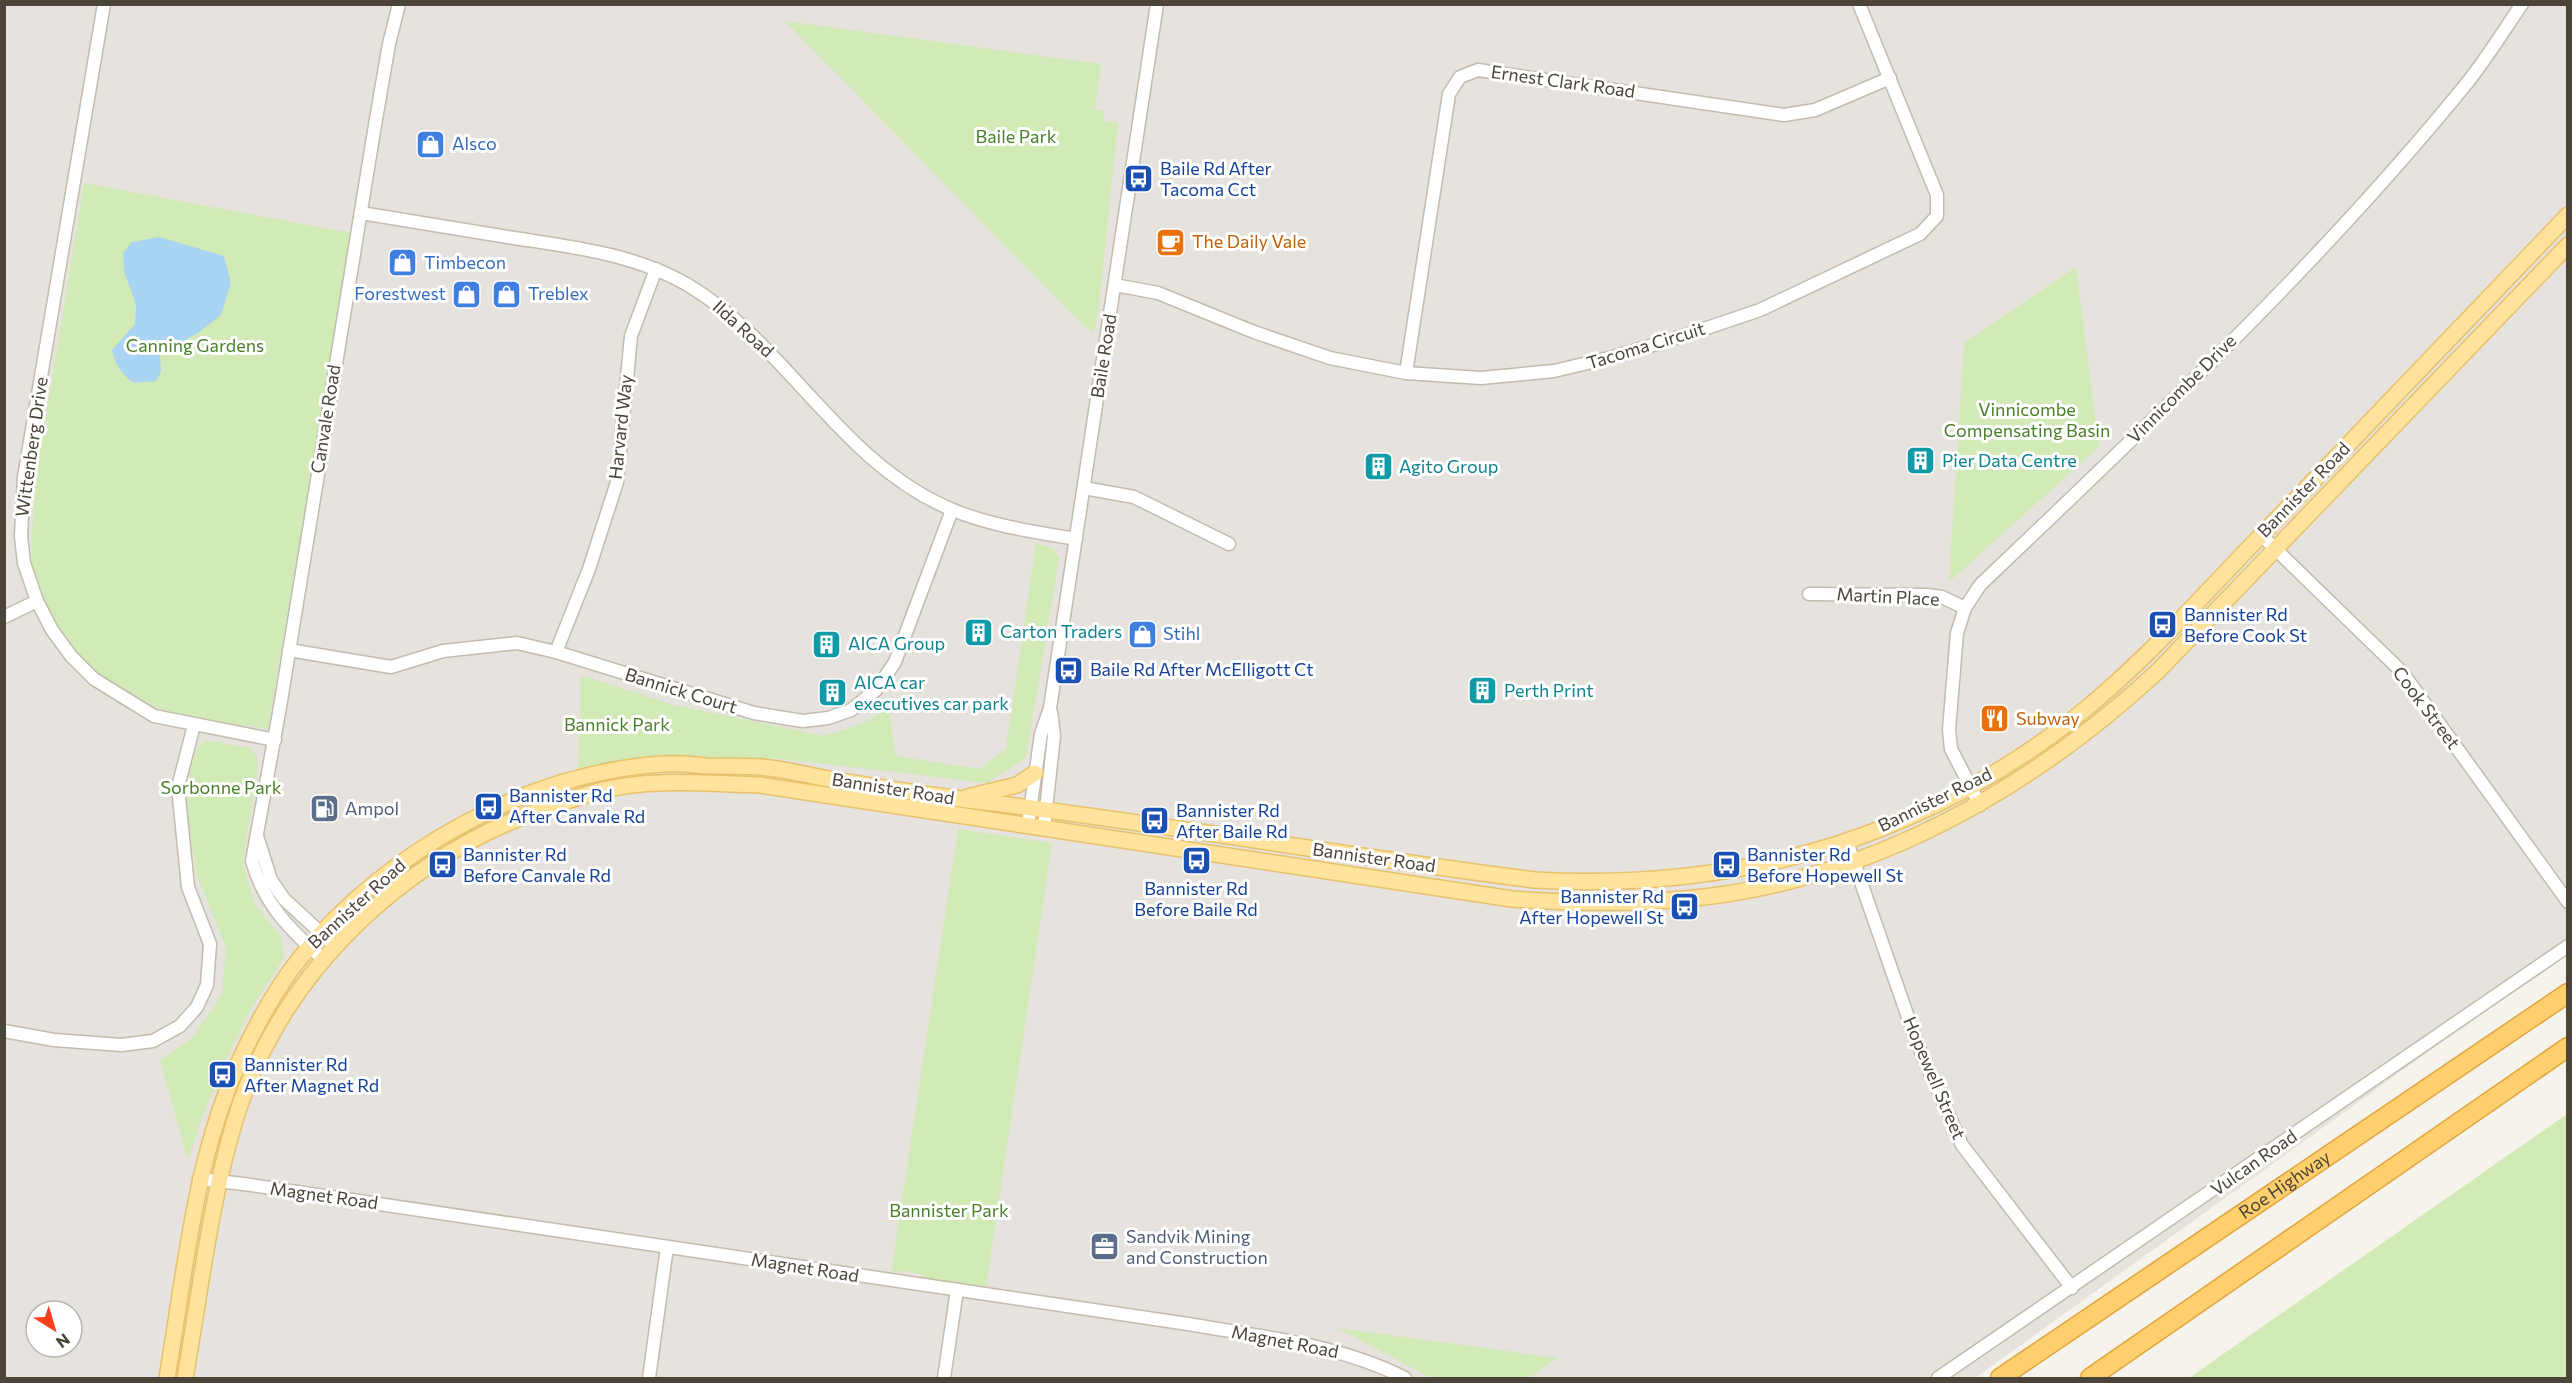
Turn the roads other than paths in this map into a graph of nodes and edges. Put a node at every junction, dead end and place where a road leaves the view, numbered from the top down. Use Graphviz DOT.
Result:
graph roads {
  1 [pos="104,4"];
  2 [pos="399,4"];
  3 [pos="1157,4"];
  4 [pos="1859,4"];
  5 [pos="2522,4"];
  6 [pos="1890,78"];
  7 [pos="361,213"];
  8 [pos="2568,215"];
  9 [pos="2568,245"];
  10 [pos="656,269"];
  11 [pos="1115,285"];
  12 [pos="1406,373"];
  13 [pos="1084,488"];
  14 [pos="952,510"];
  15 [pos="2261,535"];
  16 [pos="1076,539"];
  17 [pos="1229,544"];
  18 [pos="2275,549"];
  19 [pos="1809,594"];
  20 [pos="37,601"];
  21 [pos="1965,608"];
  22 [pos="4,617"];
  23 [pos="288,650"];
  24 [pos="556,652"];
  25 [pos="1050,708"];
  26 [pos="194,725"];
  27 [pos="275,740"];
  28 [pos="1035,773"];
  29 [pos="1969,786"];
  30 [pos="961,799"];
  31 [pos="1980,805"];
  32 [pos="1030,807"];
  33 [pos="1046,809"];
  34 [pos="1028,825"];
  35 [pos="1044,827"];
  36 [pos="257,835"];
  37 [pos="1847,842"];
  38 [pos="1853,861"];
  39 [pos="2568,902"];
  40 [pos="321,934"];
  41 [pos="335,946"];
  42 [pos="2568,946"];
  43 [pos="309,947"];
  44 [pos="323,959"];
  45 [pos="2568,993"];
  46 [pos="4,1031"];
  47 [pos="2568,1047"];
  48 [pos="200,1179"];
  49 [pos="220,1181"];
  50 [pos="667,1247"];
  51 [pos="2072,1288"];
  52 [pos="957,1290"];
  53 [pos="167,1378"];
  54 [pos="185,1378"];
  55 [pos="649,1378"];
  56 [pos="944,1378"];
  57 [pos="1405,1378"];
  58 [pos="1938,1378"];
  59 [pos="2000,1378"];
  60 [pos="2090,1378"];
  1 -- 20 [label="street, Wittenberg Drive"];
  2 -- 7 [label="street, Canvale Road"];
  3 -- 11 [label="street, Baile Road"];
  4 -- 6 [label="street, Tacoma Circuit"];
  5 -- 21 [label="street, Vinnicombe Drive"];
  6 -- 12 [label="street, Tacoma Circuit"];
  6 -- 12 [label="street, Ernest Clark Road"];
  7 -- 10 [label="street, Ilda Road"];
  7 -- 23 [label="street, Canvale Road"];
  8 -- 15 [label="main road, Bannister Road"];
  9 -- 18 [label="main road, Bannister Road"];
  10 -- 14 [label="street, Ilda Road"];
  10 -- 24 [label="street, Harvard Way"];
  11 -- 12 [label="street, Tacoma Circuit"];
  11 -- 13 [label="street, Baile Road"];
  13 -- 16 [label="street, Baile Road"];
  13 -- 17 [label="street"];
  14 -- 16 [label="street, Ilda Road"];
  14 -- 24 [label="street, Bannick Court"];
  15 -- 18 [label="street, Cook Street"];
  15 -- 29 [label="main road, Bannister Road"];
  16 -- 25 [label="street, Baile Road"];
  18 -- 31 [label="main road, Bannister Road"];
  18 -- 39 [label="street, Cook Street"];
  19 -- 21 [label="street, Martin Place"];
  20 -- 22 [label="street"];
  20 -- 26 [label="street, Wittenberg Drive"];
  21 -- 29 [label="street, Vinnicombe Drive"];
  23 -- 24 [label="street, Bannick Court"];
  23 -- 27 [label="street, Canvale Road"];
  25 -- 28 [label="street, Baile Road"];
  25 -- 33 [label="street, Baile Road"];
  26 -- 27 [label="street, Wittenberg Drive"];
  26 -- 46 [label="street"];
  27 -- 36 [label="street, Canvale Road"];
  28 -- 30 [label="main road"];
  28 -- 32 [label="street, Baile Road"];
  29 -- 31 [label="street, Vinnicombe Drive"];
  29 -- 37 [label="main road, Bannister Road"];
  30 -- 32 [label="main road, Bannister Road"];
  30 -- 40 [label="main road, Bannister Road"];
  31 -- 38 [label="main road, Bannister Road"];
  32 -- 33 [label="main road, Bannister Road"];
  32 -- 34 [label="street, Baile Road"];
  33 -- 35 [label="street, Baile Road"];
  33 -- 37 [label="main road, Bannister Road"];
  34 -- 35 [label="main road, Bannister Road"];
  34 -- 41 [label="main road, Bannister Road"];
  35 -- 38 [label="main road, Bannister Road"];
  36 -- 40 [label="street, Canvale Road"];
  36 -- 43 [label="street, Canvale Road"];
  37 -- 38 [label="street, Hopewell Street"];
  38 -- 51 [label="street, Hopewell Street"];
  40 -- 41 [label="street, Canvale Road"];
  40 -- 43 [label="main road, Bannister Road"];
  41 -- 44 [label="main road, Bannister Road"];
  42 -- 51 [label="street, Vulcan Road"];
  43 -- 44 [label="street, Canvale Road"];
  43 -- 48 [label="main road, Bannister Road"];
  44 -- 49 [label="main road, Bannister Road"];
  45 -- 59 [label="highway, Roe Highway"];
  47 -- 60 [label="highway"];
  48 -- 49 [label="street, Magnet Road"];
  48 -- 53 [label="main road, Bannister Road"];
  49 -- 50 [label="street, Magnet Road"];
  49 -- 54 [label="main road, Bannister Road"];
  50 -- 52 [label="street, Magnet Road"];
  50 -- 55 [label="street"];
  51 -- 58 [label="street, Vulcan Road"];
  52 -- 56 [label="street"];
  52 -- 57 [label="street, Magnet Road"];
}
